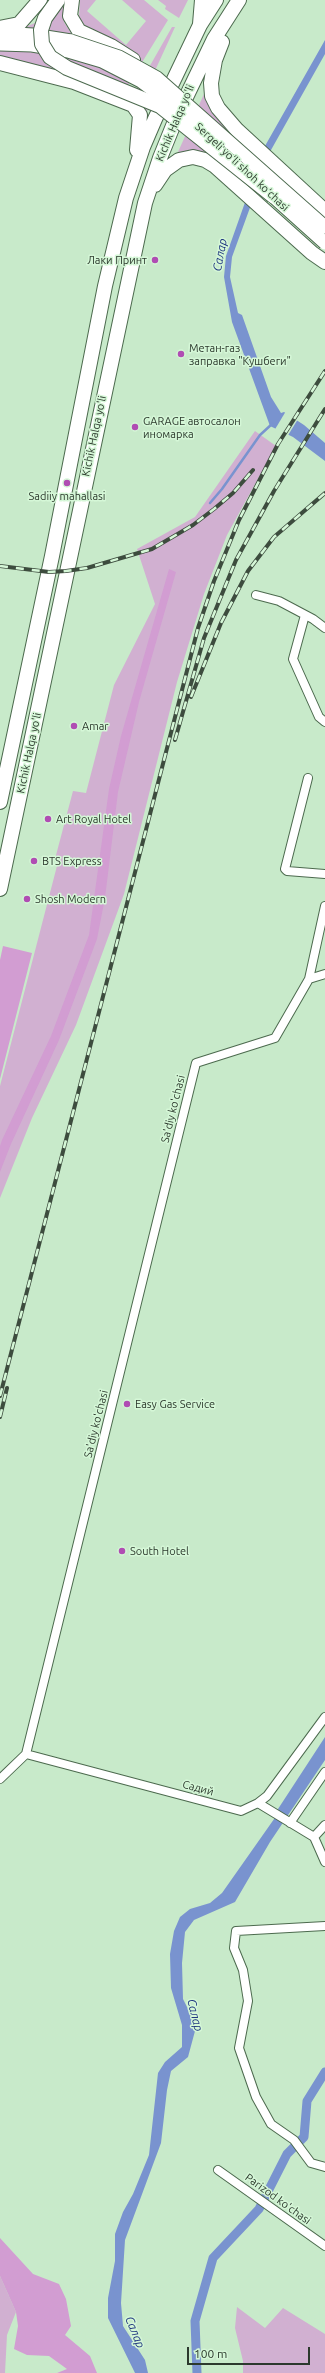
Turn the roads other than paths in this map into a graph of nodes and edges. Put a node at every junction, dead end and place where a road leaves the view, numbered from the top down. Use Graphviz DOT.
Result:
graph roads {
  1 [pos="40,0"];
  2 [pos="58,0"];
  3 [pos="72,0"];
  4 [pos="202,0"];
  5 [pos="216,0"];
  6 [pos="240,0"];
  7 [pos="200,25"];
  8 [pos="0,28"];
  9 [pos="0,33"];
  10 [pos="74,42"];
  11 [pos="0,44"];
  12 [pos="0,63"];
  13 [pos="145,70"];
  14 [pos="135,170"];
  15 [pos="273,196"];
  16 [pos="145,203"];
  17 [pos="325,211"];
  18 [pos="325,227"];
  19 [pos="325,243"];
  20 [pos="325,262"];
  21 [pos="70,464"];
  22 [pos="88,468"];
  23 [pos="256,595"];
  24 [pos="305,615"];
  25 [pos="325,628"];
  26 [pos="325,722"];
  27 [pos="308,778"];
  28 [pos="0,802"];
  29 [pos="5,843"];
  30 [pos="325,874"];
  31 [pos="0,889"];
  32 [pos="325,906"];
  33 [pos="325,974"];
  34 [pos="309,979"];
  35 [pos="325,1717"];
  36 [pos="26,1754"];
  37 [pos="325,1772"];
  38 [pos="0,1779"];
  39 [pos="258,1803"];
  40 [pos="289,1822"];
  41 [pos="325,1825"];
  42 [pos="314,1837"];
  43 [pos="325,1862"];
  44 [pos="325,1926"];
  45 [pos="325,2167"];
  46 [pos="218,2170"];
  47 [pos="325,2246"];
  1 -- 8 [label="highway"];
  2 -- 15 [label="highway, bridge"];
  3 -- 10 [label="highway"];
  4 -- 7 [label="highway"];
  5 -- 7 [label="highway, Kichik Halqa yo'li"];
  6 -- 16 [label="highway, Kichik Halqa yo'li"];
  6 -- 17 [label="highway"];
  7 -- 14 [label="highway, Kichik Halqa yo'li"];
  9 -- 10 [label="main road, Sergeli yo‘li shoh ko‘chasi"];
  10 -- 11 [label="main road, Sergeli yo‘li shoh ko‘chasi"];
  10 -- 13 [label="highway, bridge"];
  10 -- 15 [label="main road, Sergeli yo‘li shoh ko‘chasi, bridge"];
  12 -- 14 [label="highway"];
  13 -- 18 [label="main road, Sergeli yo‘li shoh ko‘chasi, bridge"];
  14 -- 21 [label="highway, Kichik Halqa yo'li"];
  15 -- 19 [label="main road, Sergeli yo‘li shoh ko‘chasi, bridge"];
  16 -- 20 [label="highway"];
  16 -- 22 [label="highway, Kichik Halqa yo'li"];
  21 -- 22 [label="highway"];
  21 -- 28 [label="highway, Kichik Halqa yo'li"];
  22 -- 29 [label="highway, Kichik Halqa yo'li"];
  23 -- 24 [label="street"];
  24 -- 25 [label="street"];
  24 -- 26 [label="street"];
  27 -- 30 [label="street"];
  29 -- 31 [label="highway, Kichik Halqa yo'li"];
  32 -- 34 [label="street"];
  33 -- 34 [label="street"];
  34 -- 36 [label="street, Sa'diy ko'chasi"];
  35 -- 39 [label="street, Садий"];
  36 -- 38 [label="street"];
  36 -- 39 [label="street, Садий"];
  37 -- 40 [label="street"];
  39 -- 40 [label="street"];
  40 -- 42 [label="street"];
  41 -- 42 [label="street"];
  42 -- 43 [label="street"];
  44 -- 45 [label="street"];
  46 -- 47 [label="street, Parizod ko'chasi"];
}
